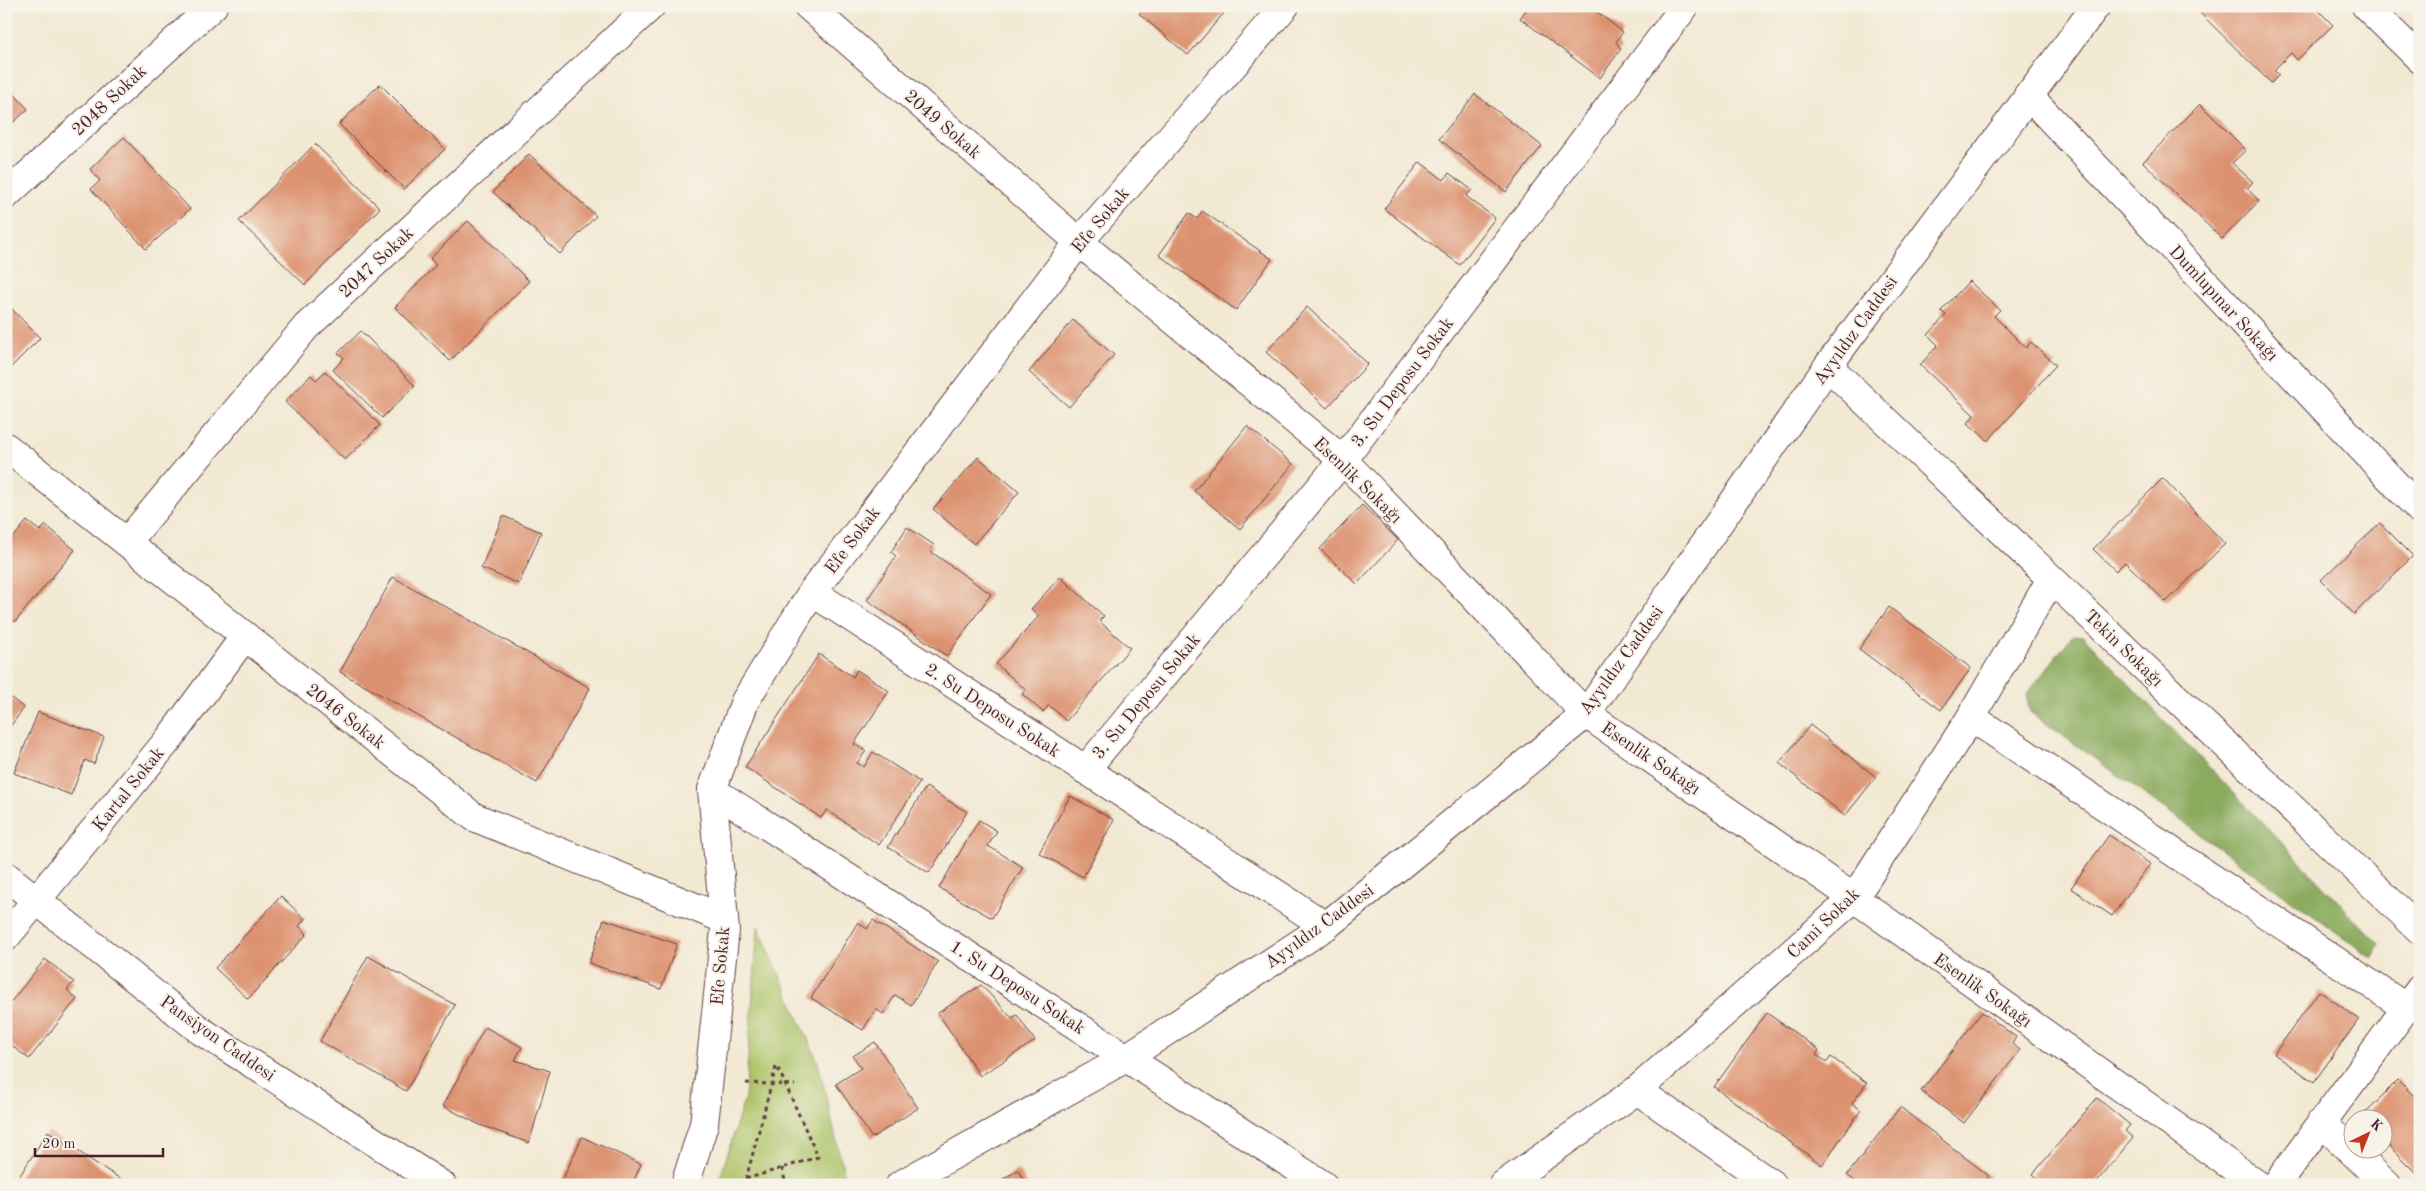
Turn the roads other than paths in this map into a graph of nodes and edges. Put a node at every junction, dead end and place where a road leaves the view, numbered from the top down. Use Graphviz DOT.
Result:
graph roads {
  1 [pos="213,6"];
  2 [pos="652,6"];
  3 [pos="808,6"];
  4 [pos="1285,6"];
  5 [pos="1685,6"];
  6 [pos="2096,6"];
  7 [pos="2366,6"];
  8 [pos="2420,59"];
  9 [pos="2028,95"];
  10 [pos="6,195"];
  11 [pos="1079,242"];
  12 [pos="1828,366"];
  13 [pos="6,447"];
  14 [pos="1343,460"];
  15 [pos="2420,510"];
  16 [pos="127,542"];
  17 [pos="2051,579"];
  18 [pos="812,592"];
  19 [pos="245,636"];
  20 [pos="1586,714"];
  21 [pos="1971,717"];
  22 [pos="1085,770"];
  23 [pos="712,790"];
  24 [pos="6,876"];
  25 [pos="1854,898"];
  26 [pos="36,901"];
  27 [pos="724,919"];
  28 [pos="1326,926"];
  29 [pos="2420,930"];
  30 [pos="6,937"];
  31 [pos="2413,998"];
  32 [pos="1126,1058"];
  33 [pos="1637,1090"];
  34 [pos="2321,1122"];
  35 [pos="442,1185"];
  36 [pos="685,1185"];
  37 [pos="900,1185"];
  38 [pos="1323,1185"];
  39 [pos="1503,1185"];
  40 [pos="1772,1185"];
  41 [pos="2258,1185"];
  42 [pos="2276,1185"];
  43 [pos="2387,1185"];
  1 -- 10 [label="street, 2048 Sokak"];
  2 -- 16 [label="street, 2047 Sokak"];
  3 -- 11 [label="street, 2049 Sokak"];
  4 -- 11 [label="street, Efe Sokak"];
  5 -- 14 [label="street, 3. Su Deposu Sokak"];
  6 -- 9 [label="street, Ayyıldız Caddesi"];
  7 -- 8 [label="street"];
  9 -- 12 [label="street, Ayyıldız Caddesi"];
  9 -- 15 [label="street, Dumlupınar Sokağı"];
  11 -- 14 [label="street, Esenlik Sokağı"];
  11 -- 18 [label="street, Efe Sokak"];
  12 -- 17 [label="street, Tekin Sokağı"];
  12 -- 20 [label="street, Ayyıldız Caddesi"];
  13 -- 16 [label="street, 2046 Sokak"];
  14 -- 20 [label="street, Esenlik Sokağı"];
  14 -- 22 [label="street, 3. Su Deposu Sokak"];
  16 -- 19 [label="street, 2046 Sokak"];
  17 -- 21 [label="street, Cami Sokak"];
  17 -- 29 [label="street, Tekin Sokağı"];
  18 -- 22 [label="street, 2. Su Deposu Sokak"];
  18 -- 23 [label="street, Efe Sokak"];
  19 -- 26 [label="street, Kartal Sokak"];
  19 -- 27 [label="street, 2046 Sokak"];
  20 -- 25 [label="street, Esenlik Sokağı"];
  20 -- 28 [label="street, Ayyıldız Caddesi"];
  21 -- 25 [label="street, Cami Sokak"];
  21 -- 31 [label="street"];
  22 -- 28 [label="street, 2. Su Deposu Sokak"];
  23 -- 27 [label="street, Efe Sokak"];
  23 -- 32 [label="street, 1. Su Deposu Sokak"];
  24 -- 26 [label="street, Pansiyon Caddesi"];
  25 -- 33 [label="street, Cami Sokak"];
  25 -- 41 [label="street, Esenlik Sokağı"];
  26 -- 30 [label="street, Kartal Sokak"];
  26 -- 35 [label="street, Pansiyon Caddesi"];
  27 -- 36 [label="street, Efe Sokak"];
  28 -- 32 [label="street, Ayyıldız Caddesi"];
  31 -- 34 [label="street"];
  32 -- 37 [label="street, Ayyıldız Caddesi"];
  32 -- 38 [label="street, 1. Su Deposu Sokak"];
  33 -- 39 [label="street, Cami Sokak"];
  33 -- 40 [label="street"];
  34 -- 42 [label="street"];
  34 -- 43 [label="street"];
}
